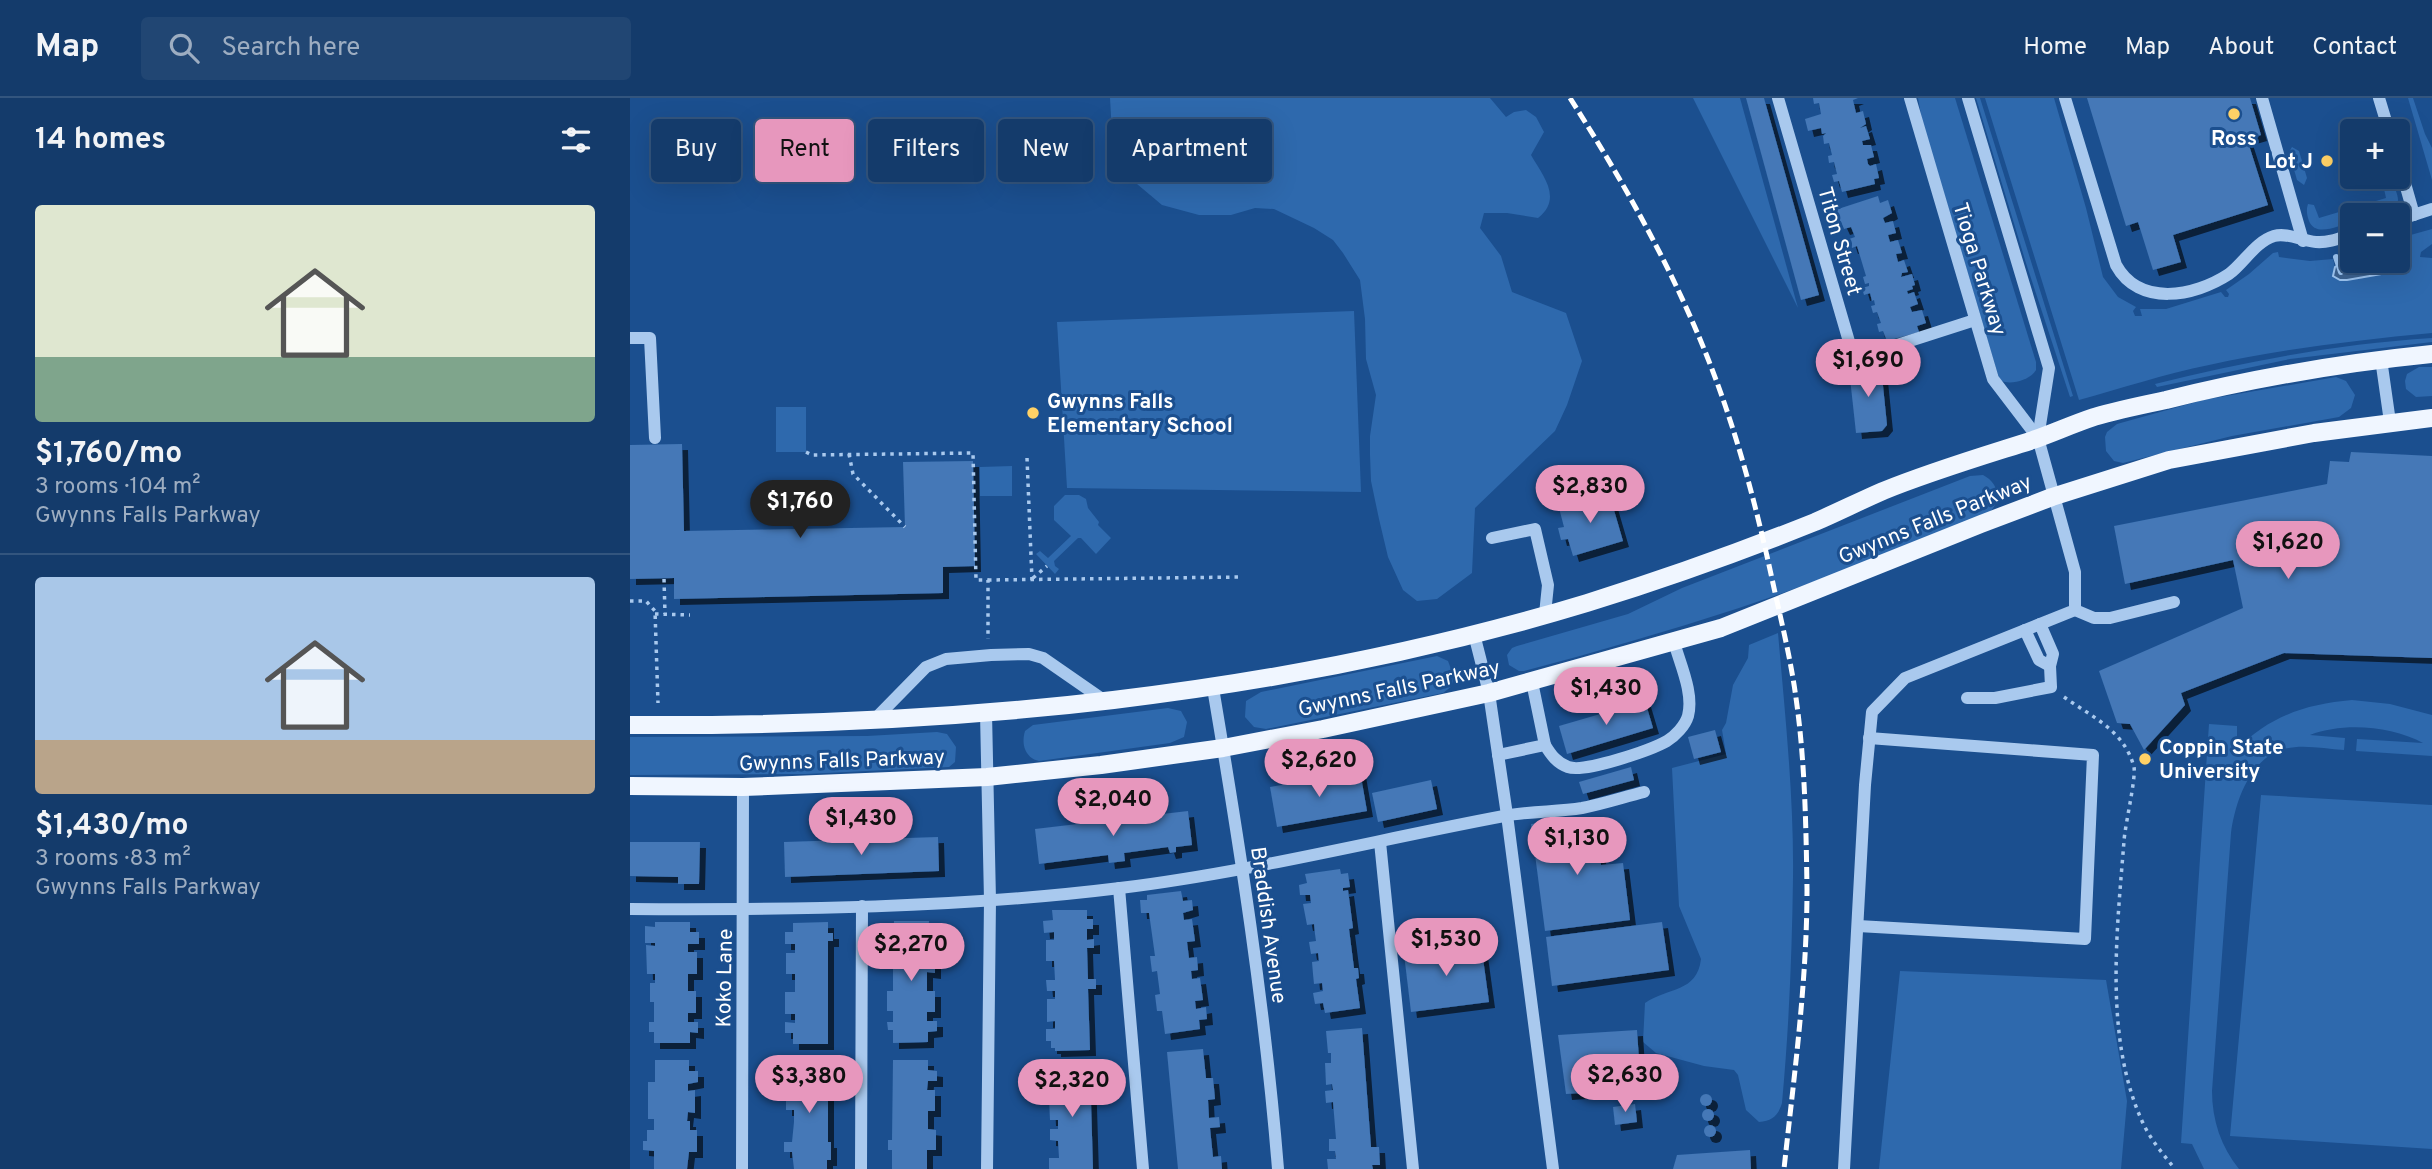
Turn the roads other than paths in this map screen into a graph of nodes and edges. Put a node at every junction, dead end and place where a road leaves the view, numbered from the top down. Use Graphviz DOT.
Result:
graph roads {
  1 [pos="1778,98"];
  2 [pos="1910,98"];
  3 [pos="1968,98"];
  4 [pos="2065,98"];
  5 [pos="2262,98"];
  6 [pos="2379,98"];
  7 [pos="2385,119"];
  8 [pos="2407,189"];
  9 [pos="2432,209"];
  10 [pos="2414,215"];
  11 [pos="2410,216"];
  12 [pos="2340,238"];
  13 [pos="2303,241"];
  14 [pos="1975,320"];
  15 [pos="630,338"];
  16 [pos="2432,354"];
  17 [pos="2381,359"];
  18 [pos="2432,418"];
  19 [pos="2390,422"];
  20 [pos="655,438"];
  21 [pos="2038,438"];
  22 [pos="2052,497"];
  23 [pos="1492,538"];
  24 [pos="2174,602"];
  25 [pos="2075,611"];
  26 [pos="1545,614"];
  27 [pos="2040,624"];
  28 [pos="2025,630"];
  29 [pos="1474,634"];
  30 [pos="1674,642"];
  31 [pos="2050,666"];
  32 [pos="1532,682"];
  33 [pos="1213,688"];
  34 [pos="1489,693"];
  35 [pos="1968,698"];
  36 [pos="1106,702"];
  37 [pos="986,713"];
  38 [pos="874,720"];
  39 [pos="630,724"];
  40 [pos="1869,738"];
  41 [pos="1545,745"];
  42 [pos="1223,748"];
  43 [pos="1498,755"];
  44 [pos="987,776"];
  45 [pos="630,786"];
  46 [pos="743,787"];
  47 [pos="1644,792"];
  48 [pos="1507,815"];
  49 [pos="1380,842"];
  50 [pos="1243,870"];
  51 [pos="1119,888"];
  52 [pos="990,900"];
  53 [pos="862,906"];
  54 [pos="630,909"];
  55 [pos="744,910"];
  56 [pos="1857,926"];
  57 [pos="742,1169"];
  58 [pos="861,1169"];
  59 [pos="987,1169"];
  60 [pos="1143,1169"];
  61 [pos="1278,1169"];
  62 [pos="1413,1169"];
  63 [pos="1553,1169"];
  64 [pos="1844,1169"];
  1 -- 14 [label="street, Titon Street"];
  2 -- 14 [label="street, Tioga Parkway"];
  3 -- 21 [label="street, Tioga Parkway"];
  4 -- 13 [label="street"];
  5 -- 13 [label="street"];
  6 -- 7 [label="street"];
  8 -- 10 [label="street"];
  9 -- 10 [label="street"];
  10 -- 11 [label="street"];
  12 -- 13 [label="street"];
  14 -- 21 [label="street, Tioga Parkway"];
  15 -- 20 [label="street"];
  16 -- 17 [label="main road, Gwynns Falls Parkway"];
  17 -- 19 [label="street"];
  17 -- 21 [label="main road, Gwynns Falls Parkway"];
  18 -- 19 [label="main road, Gwynns Falls Parkway"];
  19 -- 22 [label="main road, Gwynns Falls Parkway"];
  21 -- 22 [label="street, Tioga Parkway"];
  21 -- 26 [label="main road, Gwynns Falls Parkway"];
  22 -- 25 [label="street, Tioga Parkway"];
  22 -- 30 [label="main road, Gwynns Falls Parkway"];
  23 -- 26 [label="street"];
  24 -- 25 [label="street"];
  25 -- 27 [label="street"];
  26 -- 29 [label="main road, Gwynns Falls Parkway"];
  27 -- 28 [label="street"];
  27 -- 31 [label="street"];
  28 -- 31 [label="street"];
  28 -- 40 [label="street"];
  29 -- 33 [label="main road, Gwynns Falls Parkway"];
  29 -- 34 [label="street"];
  30 -- 32 [label="main road, Gwynns Falls Parkway"];
  30 -- 41 [label="street"];
  31 -- 35 [label="street"];
  32 -- 34 [label="main road, Gwynns Falls Parkway"];
  32 -- 41 [label="street"];
  33 -- 36 [label="main road, Gwynns Falls Parkway"];
  33 -- 42 [label="street, Braddish Avenue"];
  34 -- 42 [label="main road, Gwynns Falls Parkway"];
  34 -- 43 [label="street"];
  36 -- 37 [label="main road, Gwynns Falls Parkway"];
  36 -- 38 [label="street, Gwynns Falls Parkway"];
  37 -- 38 [label="main road, Gwynns Falls Parkway"];
  37 -- 44 [label="street"];
  38 -- 39 [label="main road, Gwynns Falls Parkway"];
  40 -- 56 [label="street"];
  40 -- 56 [label="street"];
  41 -- 43 [label="street"];
  42 -- 44 [label="main road, Gwynns Falls Parkway"];
  42 -- 50 [label="street, Braddish Avenue"];
  43 -- 48 [label="street"];
  44 -- 46 [label="main road, Gwynns Falls Parkway"];
  44 -- 52 [label="street"];
  45 -- 46 [label="main road, Gwynns Falls Parkway"];
  46 -- 55 [label="street, Koko Lane"];
  47 -- 48 [label="street"];
  48 -- 49 [label="street"];
  48 -- 63 [label="street"];
  49 -- 50 [label="street"];
  49 -- 62 [label="street"];
  50 -- 51 [label="street"];
  50 -- 61 [label="street, Braddish Avenue"];
  51 -- 52 [label="street"];
  51 -- 60 [label="street"];
  52 -- 53 [label="street"];
  52 -- 59 [label="street"];
  53 -- 55 [label="street"];
  53 -- 58 [label="street"];
  54 -- 55 [label="street"];
  55 -- 57 [label="street, Koko Lane"];
  56 -- 64 [label="street"];
}
